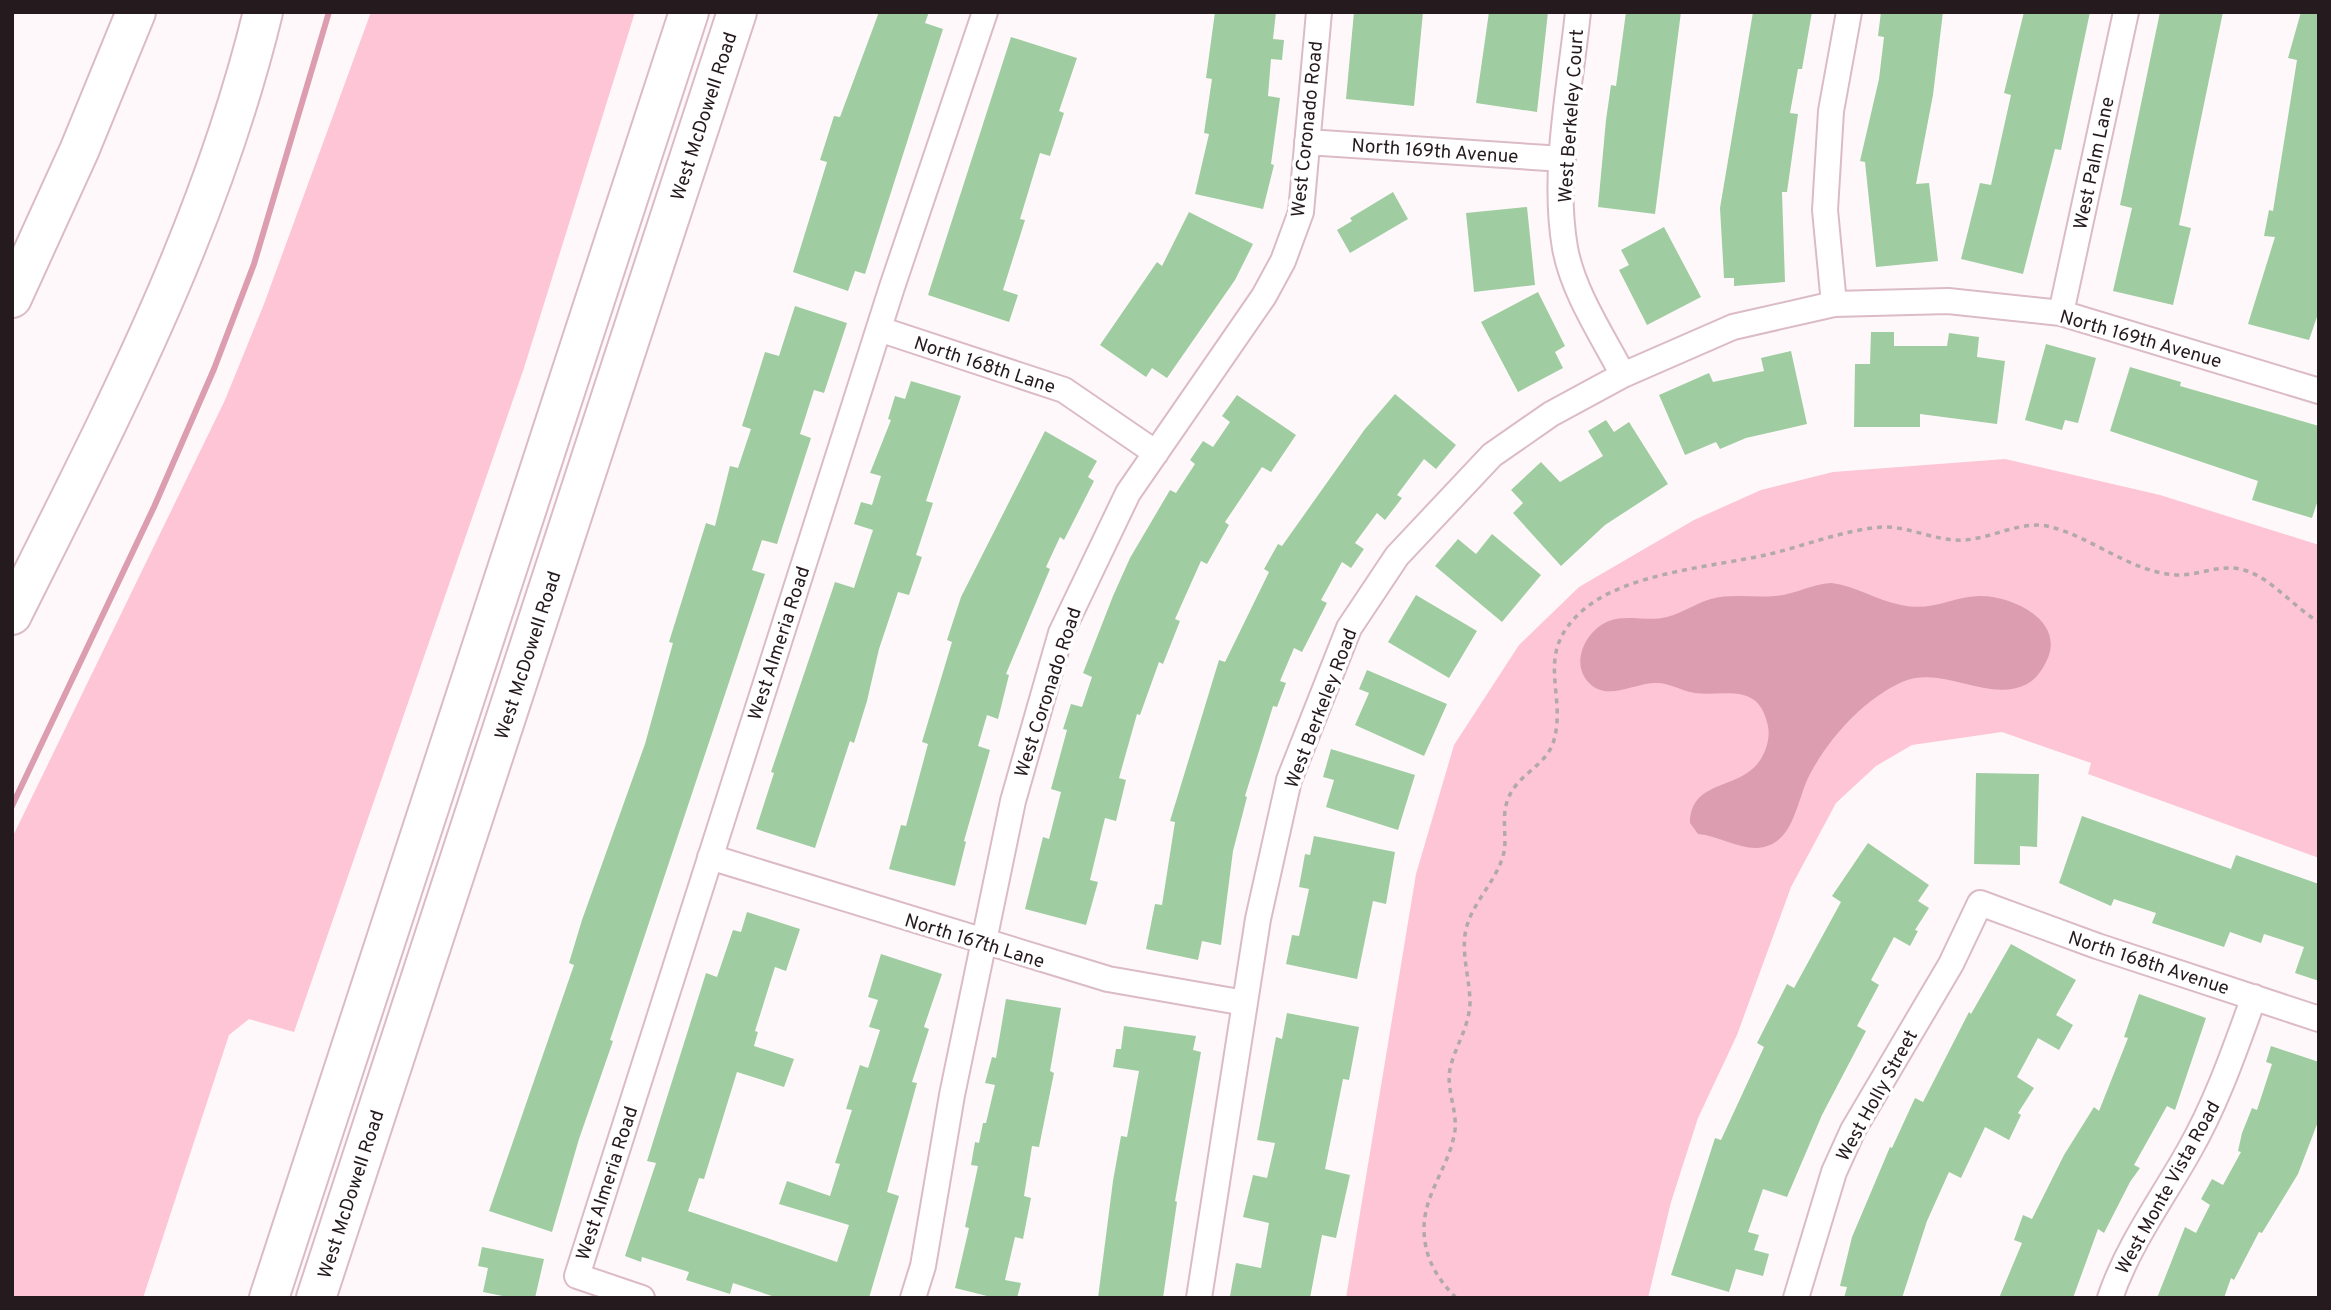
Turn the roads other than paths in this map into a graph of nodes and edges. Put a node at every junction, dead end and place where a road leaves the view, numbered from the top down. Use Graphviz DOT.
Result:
graph roads {
  1 [pos="136,12"];
  2 [pos="263,12"];
  3 [pos="689,12"];
  4 [pos="737,12"];
  5 [pos="985,12"];
  6 [pos="1319,12"];
  7 [pos="1578,12"];
  8 [pos="1849,12"];
  9 [pos="2126,12"];
  10 [pos="1307,142"];
  11 [pos="1563,159"];
  12 [pos="12,298"];
  13 [pos="1834,304"];
  14 [pos="2061,313"];
  15 [pos="879,329"];
  16 [pos="1623,375"];
  17 [pos="2319,391"];
  18 [pos="1156,453"];
  19 [pos="12,615"];
  20 [pos="710,856"];
  21 [pos="1980,903"];
  22 [pos="983,943"];
  23 [pos="2254,997"];
  24 [pos="1245,1003"];
  25 [pos="2319,1019"];
  26 [pos="269,1298"];
  27 [pos="316,1298"];
  28 [pos="642,1298"];
  29 [pos="913,1298"];
  30 [pos="1199,1298"];
  31 [pos="1796,1298"];
  32 [pos="2110,1298"];
  1 -- 12 [label="main road"];
  2 -- 19 [label="main road"];
  3 -- 26 [label="main road"];
  4 -- 27 [label="main road, West McDowell Road"];
  5 -- 15 [label="street, West Almeria Road"];
  6 -- 10 [label="street, West Coronado Road"];
  7 -- 11 [label="street, West Berkeley Court"];
  8 -- 13 [label="street"];
  9 -- 14 [label="street, West Palm Lane"];
  10 -- 11 [label="street, North 169th Avenue"];
  10 -- 18 [label="street, West Coronado Road"];
  11 -- 16 [label="street, West Berkeley Court"];
  13 -- 14 [label="street, North 169th Avenue"];
  13 -- 16 [label="street, West Berkeley Road"];
  14 -- 17 [label="street, North 169th Avenue"];
  15 -- 18 [label="street, North 168th Lane"];
  15 -- 20 [label="street, West Almeria Road"];
  16 -- 24 [label="street, West Berkeley Road"];
  18 -- 22 [label="street, West Coronado Road"];
  20 -- 22 [label="street, North 167th Lane"];
  20 -- 28 [label="street, West Almeria Road"];
  21 -- 23 [label="street, North 168th Avenue"];
  21 -- 31 [label="street, West Holly Street"];
  22 -- 24 [label="street, North 167th Lane"];
  22 -- 29 [label="street, West Coronado Road"];
  23 -- 25 [label="street, North 168th Avenue"];
  23 -- 32 [label="street, West Monte Vista Road"];
  24 -- 30 [label="street, West Berkeley Road"];
}
